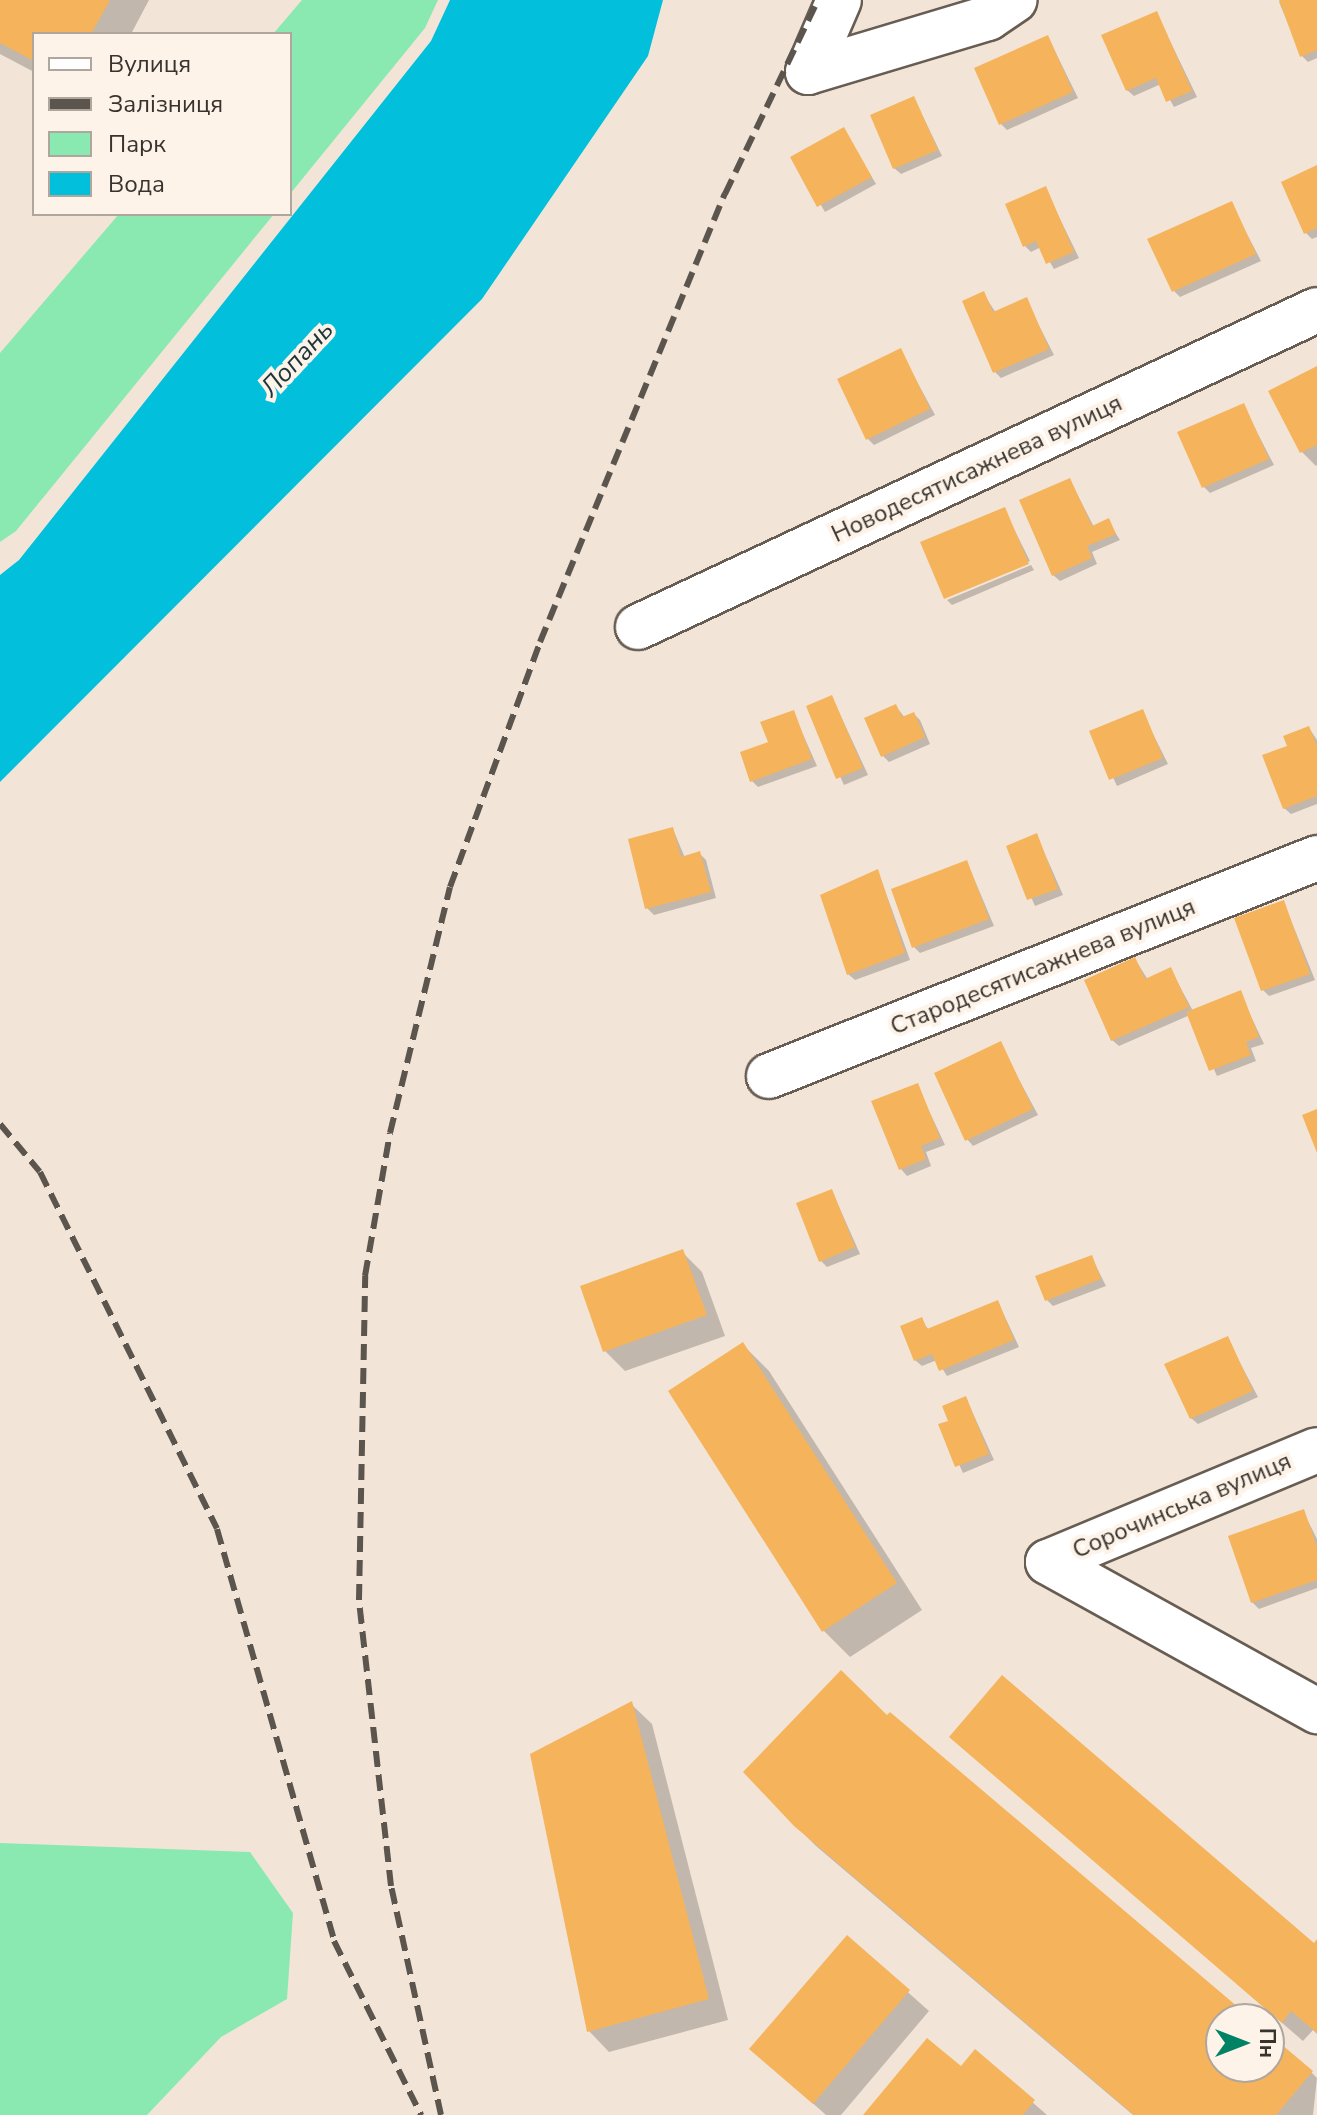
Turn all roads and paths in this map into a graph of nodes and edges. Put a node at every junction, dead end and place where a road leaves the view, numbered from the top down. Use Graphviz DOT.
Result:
graph roads {
  1 [pos="839,0"];
  2 [pos="1015,0"];
  3 [pos="1317,310"];
  4 [pos="638,627"];
  5 [pos="1317,858"];
  6 [pos="769,1076"];
  7 [pos="1317,1450"];
  8 [pos="1317,1711"];
  1 -- 2 [label="street"];
  3 -- 4 [label="street, Новодесятисажнева вулиця"];
  5 -- 6 [label="street, Стародесятисажнева вулиця"];
  7 -- 8 [label="street, Сорочинська вулиця"];
}
